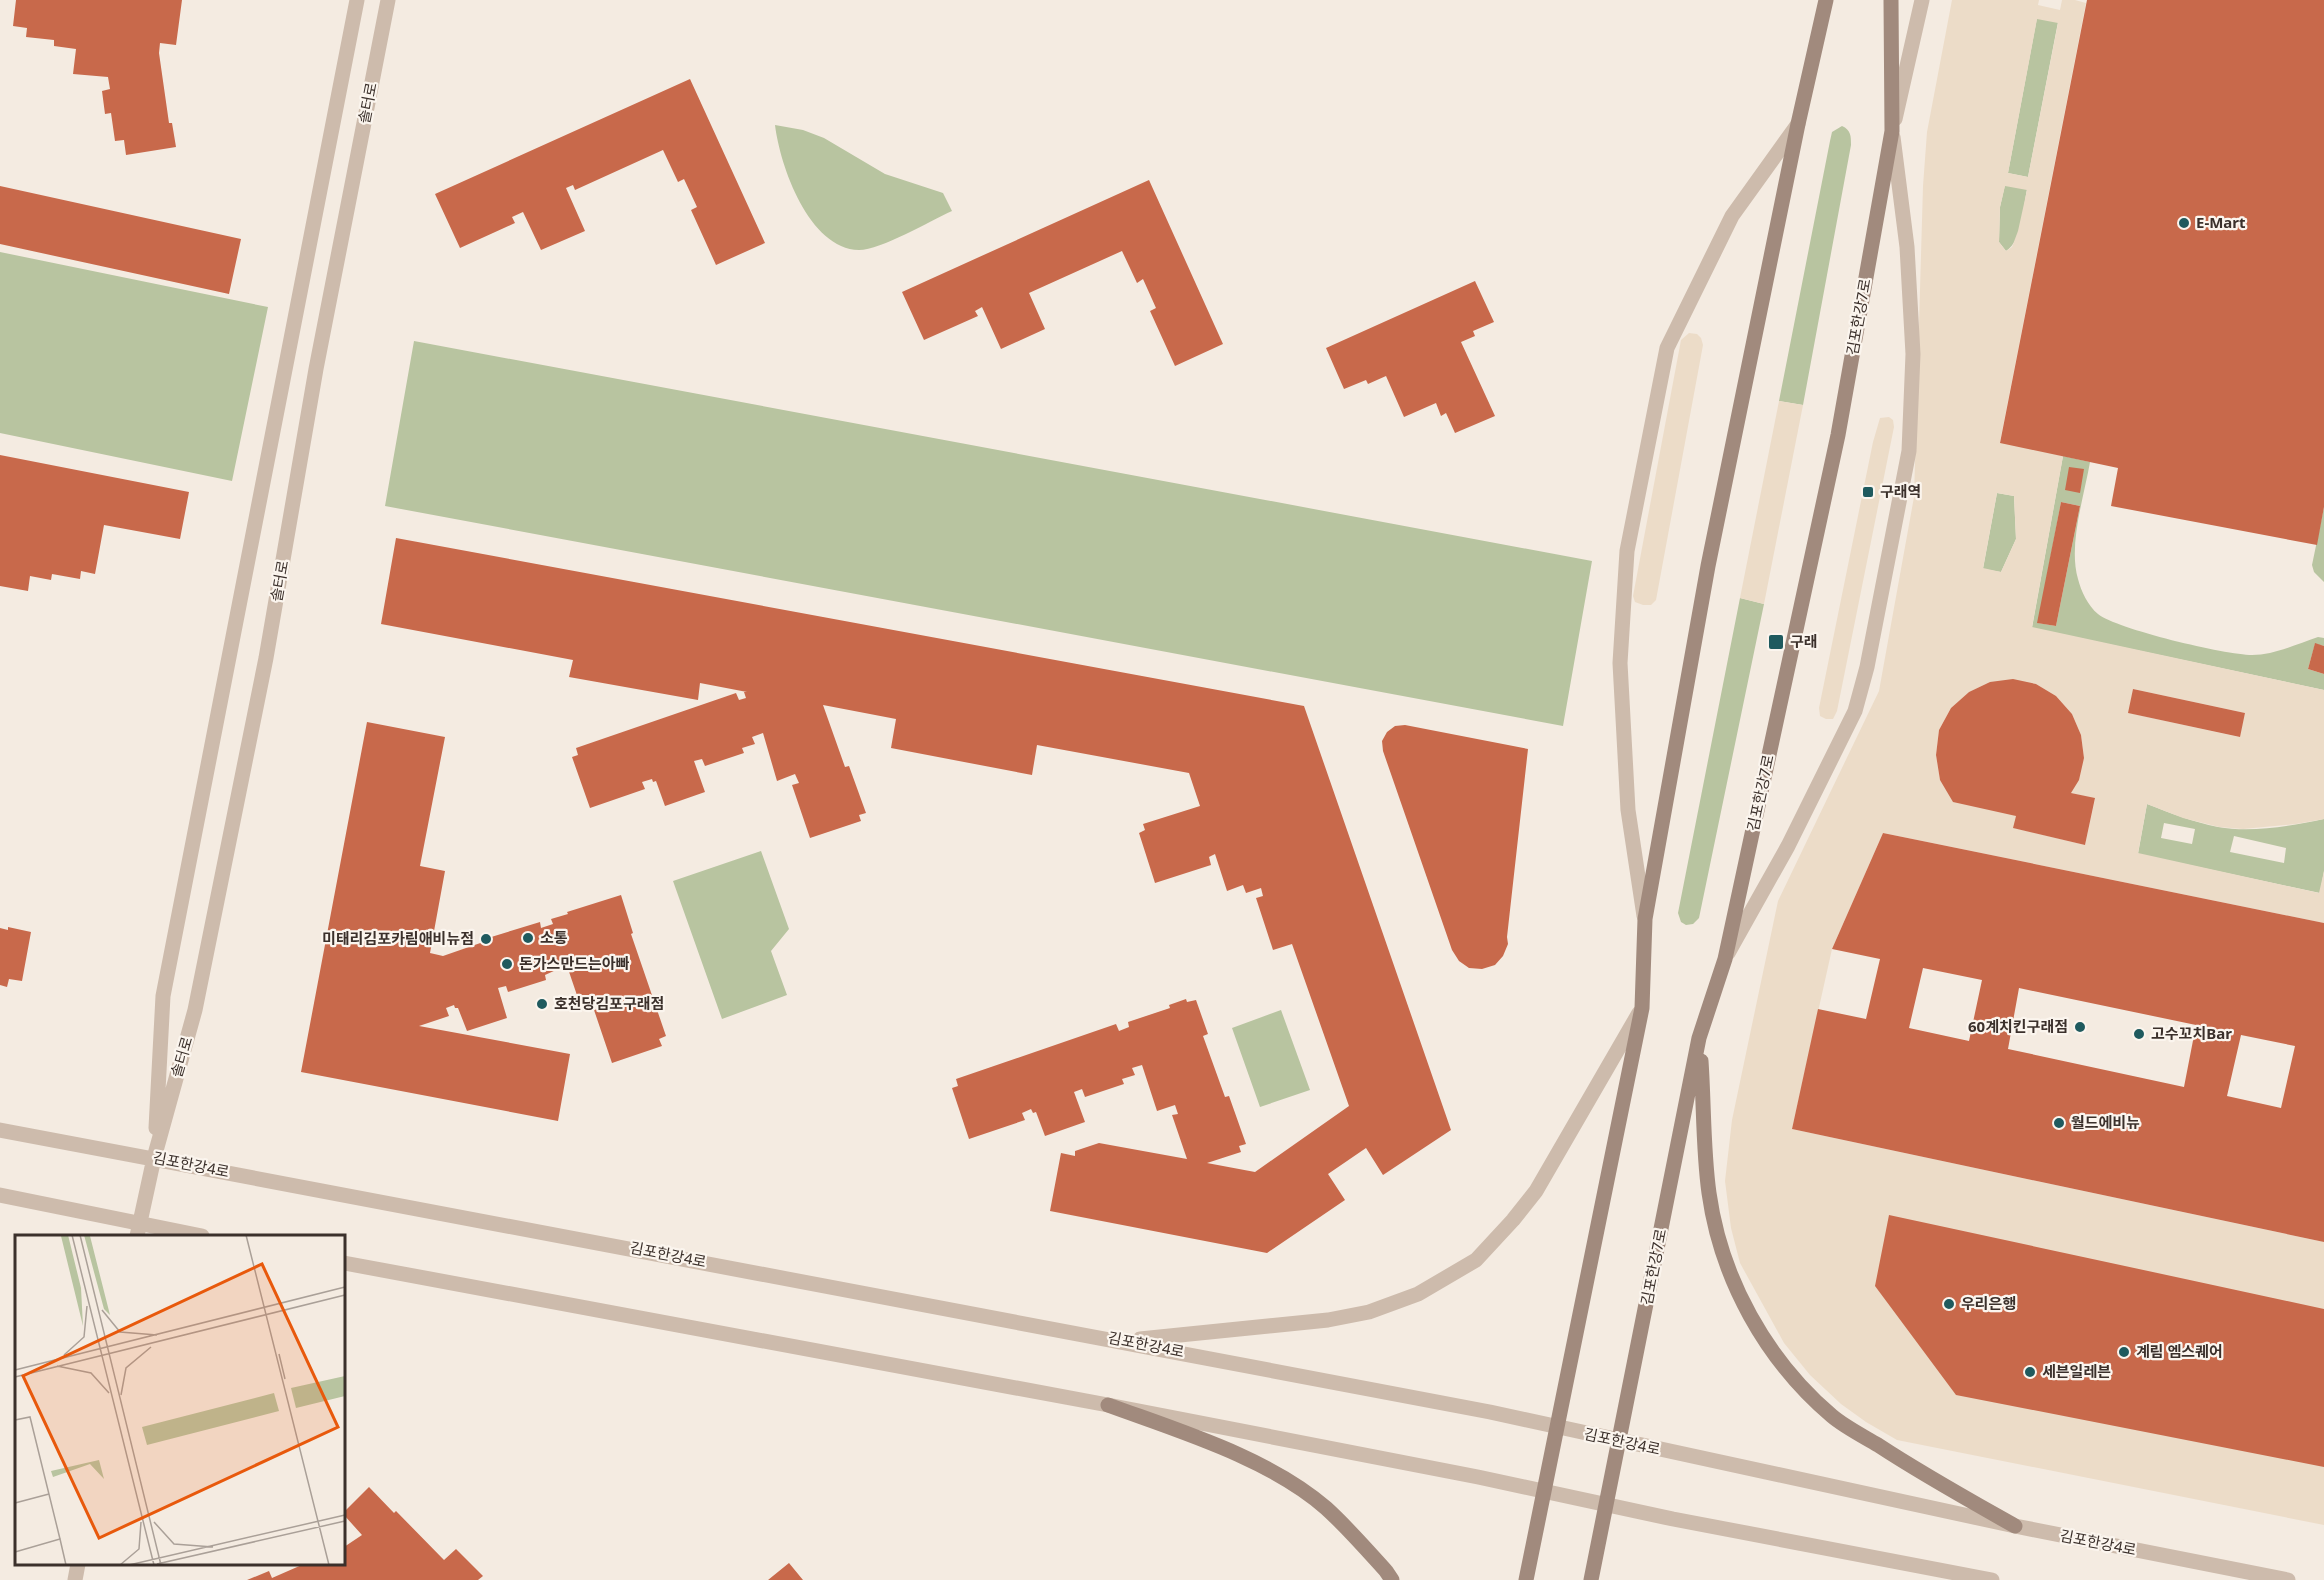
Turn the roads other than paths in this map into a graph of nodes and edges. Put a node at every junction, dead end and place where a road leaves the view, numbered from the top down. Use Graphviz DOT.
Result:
graph roads {
  1 [pos="357,0"];
  2 [pos="388,0"];
  3 [pos="1816,0"];
  4 [pos="1826,0"];
  5 [pos="1891,0"];
  6 [pos="1922,0"];
  7 [pos="1812,66"];
  8 [pos="1798,124"];
  9 [pos="1892,131"];
  10 [pos="1645,919"];
  11 [pos="1725,959"];
  12 [pos="1642,1008"];
  13 [pos="1699,1038"];
  14 [pos="0,1130"];
  15 [pos="154,1158"];
  16 [pos="0,1195"];
  17 [pos="138,1231"];
  18 [pos="189,1235"];
  19 [pos="345,1263"];
  20 [pos="1122,1341"];
  21 [pos="1108,1405"];
  22 [pos="1557,1427"];
  23 [pos="1620,1441"];
  24 [pos="1544,1491"];
  25 [pos="1607,1504"];
  26 [pos="2015,1526"];
  27 [pos="78,1565"];
  28 [pos="75,1580"];
  29 [pos="1392,1580"];
  30 [pos="1526,1580"];
  31 [pos="1591,1580"];
  32 [pos="1992,1580"];
  33 [pos="2288,1580"];
  1 -- 15 [label="street, 솔터로"];
  2 -- 15 [label="street, 솔터로"];
  3 -- 7 [label="main road"];
  4 -- 7 [label="main road"];
  5 -- 9 [label="main road, 김포한강7로"];
  6 -- 9 [label="street"];
  7 -- 8 [label="main road"];
  8 -- 10 [label="main road"];
  8 -- 10 [label="street"];
  9 -- 11 [label="main road, 김포한강7로"];
  9 -- 11 [label="street"];
  10 -- 12 [label="main road"];
  11 -- 13 [label="main road, 김포한강7로"];
  12 -- 20 [label="street"];
  12 -- 22 [label="main road"];
  13 -- 23 [label="main road, 김포한강7로"];
  13 -- 26 [label="main road"];
  14 -- 15 [label="street, 김포한강4로"];
  15 -- 17 [label="street, 솔터로"];
  15 -- 20 [label="street, 김포한강4로"];
  16 -- 17 [label="street"];
  17 -- 18 [label="street"];
  19 -- 21 [label="street"];
  20 -- 22 [label="street, 김포한강4로"];
  21 -- 24 [label="street"];
  21 -- 29 [label="main road"];
  22 -- 23 [label="street, 김포한강4로"];
  22 -- 24 [label="main road"];
  23 -- 25 [label="main road, 김포한강7로"];
  23 -- 26 [label="street, 김포한강4로"];
  24 -- 25 [label="street"];
  24 -- 30 [label="main road"];
  25 -- 31 [label="main road, 김포한강7로"];
  25 -- 32 [label="street"];
  26 -- 33 [label="street, 김포한강4로"];
  27 -- 28 [label="street"];
}
